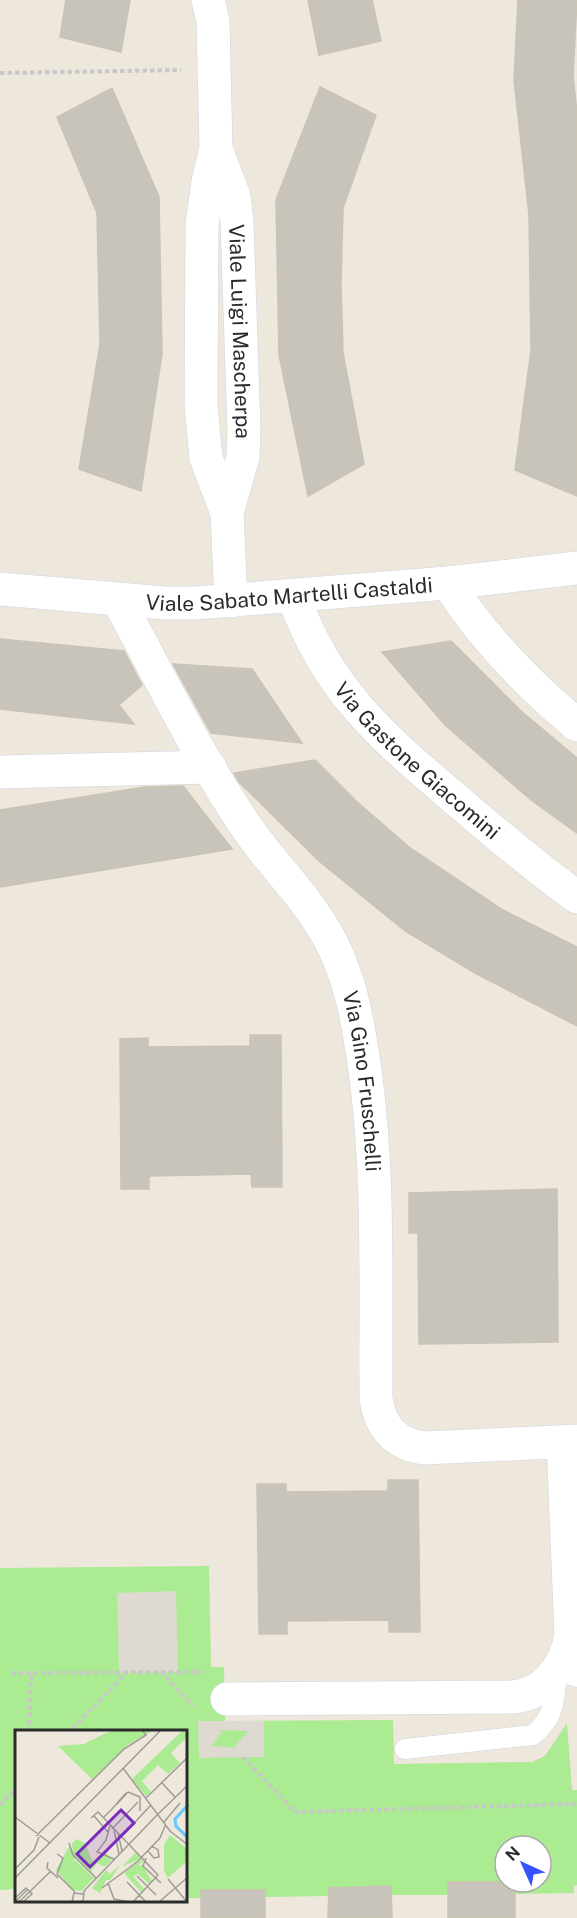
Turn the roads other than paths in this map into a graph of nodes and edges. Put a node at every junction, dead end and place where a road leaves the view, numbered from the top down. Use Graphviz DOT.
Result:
graph roads {
  1 [pos="213,7"];
  2 [pos="577,568"];
  3 [pos="448,583"];
  4 [pos="0,589"];
  5 [pos="294,597"];
  6 [pos="118,600"];
  7 [pos="231,601"];
  8 [pos="577,725"];
  9 [pos="210,767"];
  10 [pos="0,772"];
  11 [pos="577,897"];
  12 [pos="570,1442"];
  13 [pos="567,1674"];
  14 [pos="213,1706"];
  15 [pos="405,1749"];
  1 -- 7 [label="street, Viale Luigi Mascherpa"];
  2 -- 3 [label="street, Viale Sabato Martelli Castaldi"];
  3 -- 5 [label="street, Viale Sabato Martelli Castaldi"];
  3 -- 8 [label="street"];
  4 -- 6 [label="street, Viale Sabato Martelli Castaldi"];
  5 -- 7 [label="street, Viale Sabato Martelli Castaldi"];
  5 -- 11 [label="street, Via Gastone Giacomini"];
  6 -- 7 [label="street, Viale Sabato Martelli Castaldi"];
  6 -- 9 [label="street, Via Gino Fruschelli"];
  9 -- 10 [label="street"];
  9 -- 12 [label="street, Via Gino Fruschelli"];
  12 -- 13 [label="street"];
  13 -- 14 [label="street"];
  13 -- 15 [label="lane"];
}
